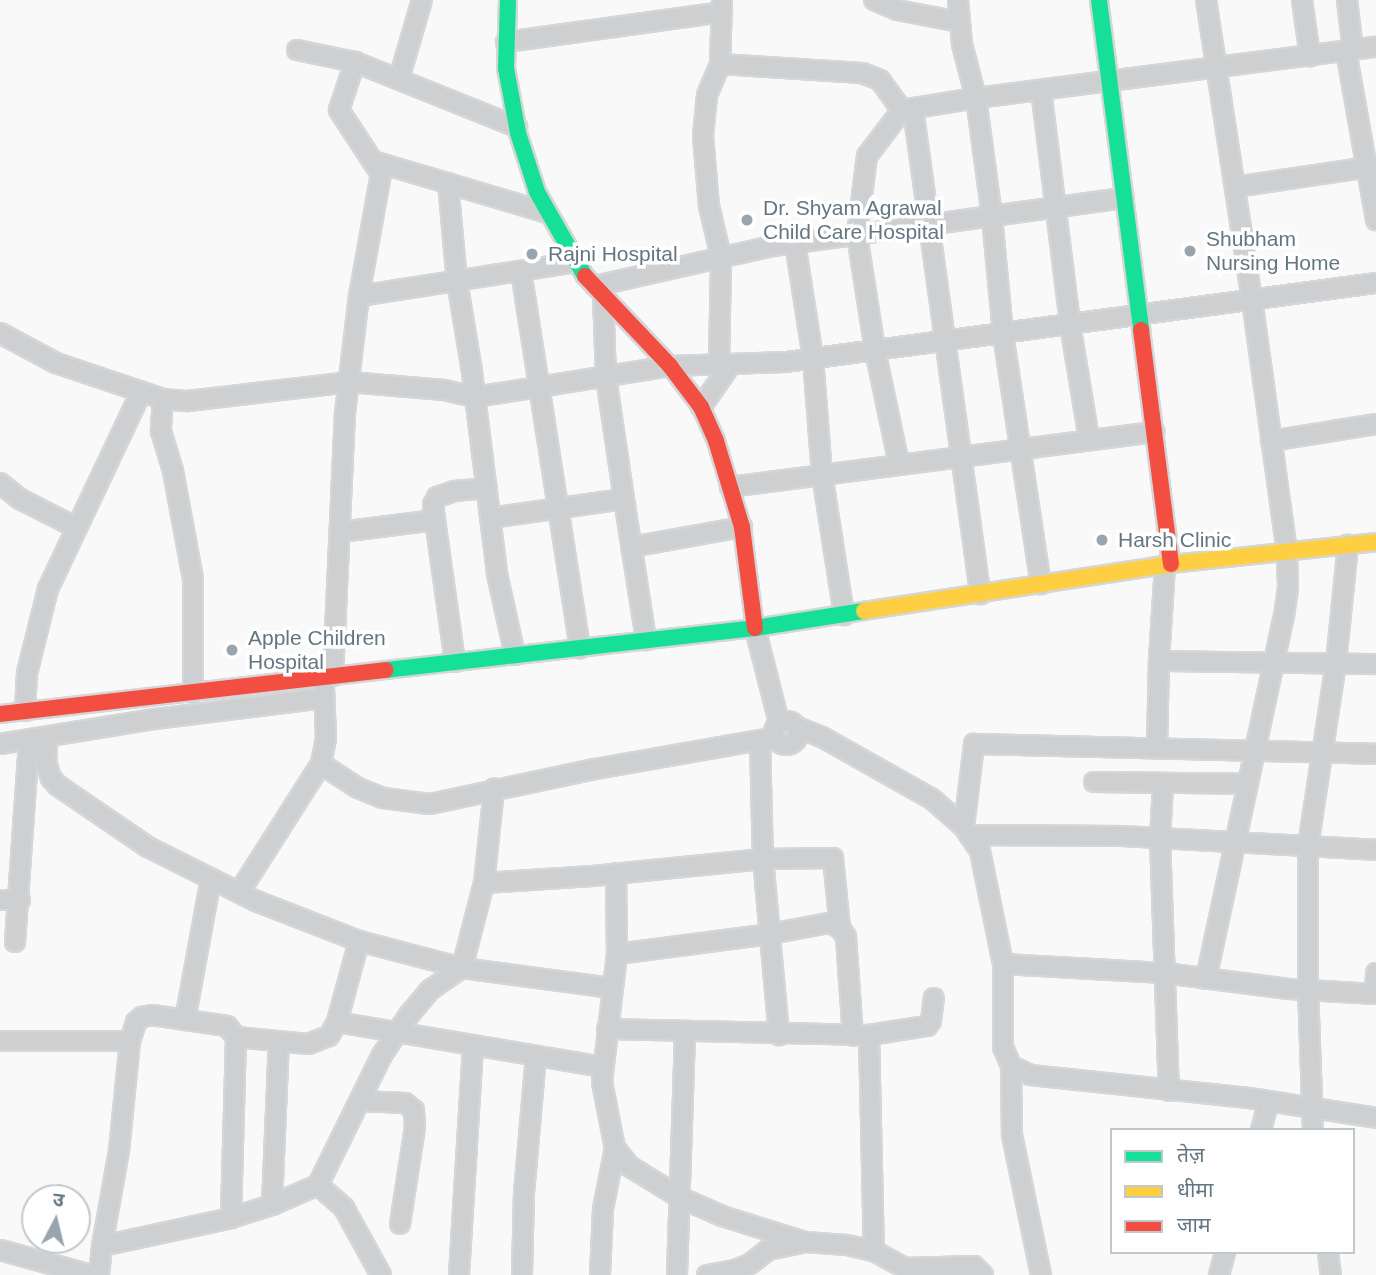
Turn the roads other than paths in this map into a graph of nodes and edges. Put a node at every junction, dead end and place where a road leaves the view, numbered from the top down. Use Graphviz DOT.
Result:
graph roads {
  1 [pos="422,0"];
  2 [pos="508,0"];
  3 [pos="874,0"];
  4 [pos="958,0"];
  5 [pos="1099,0"];
  6 [pos="1206,0"];
  7 [pos="1302,0"];
  8 [pos="1347,0"];
  9 [pos="722,6"];
  10 [pos="960,22"];
  11 [pos="506,41"];
  12 [pos="1376,47"];
  13 [pos="297,50"];
  14 [pos="1349,51"];
  15 [pos="1310,56"];
  16 [pos="355,62"];
  17 [pos="720,64"];
  18 [pos="1216,70"];
  19 [pos="399,79"];
  20 [pos="1110,83"];
  21 [pos="1041,90"];
  22 [pos="976,98"];
  23 [pos="907,109"];
  24 [pos="517,127"];
  25 [pos="373,161"];
  26 [pos="1371,167"];
  27 [pos="448,183"];
  28 [pos="1234,187"];
  29 [pos="1124,198"];
  30 [pos="1057,208"];
  31 [pos="547,213"];
  32 [pos="992,217"];
  33 [pos="1376,220"];
  34 [pos="929,226"];
  35 [pos="857,235"];
  36 [pos="795,243"];
  37 [pos="721,257"];
  38 [pos="575,262"];
  39 [pos="521,271"];
  40 [pos="457,281"];
  41 [pos="1376,283"];
  42 [pos="599,291"];
  43 [pos="359,296"];
  44 [pos="1252,299"];
  45 [pos="1139,314"];
  46 [pos="1070,324"];
  47 [pos="0,333"];
  48 [pos="1003,334"];
  49 [pos="944,341"];
  50 [pos="875,350"];
  51 [pos="813,358"];
  52 [pos="725,364"];
  53 [pos="670,366"];
  54 [pos="606,377"];
  55 [pos="349,382"];
  56 [pos="539,386"];
  57 [pos="141,392"];
  58 [pos="475,397"];
  59 [pos="163,399"];
  60 [pos="701,407"];
  61 [pos="1376,424"];
  62 [pos="1154,432"];
  63 [pos="1089,439"];
  64 [pos="1271,442"];
  65 [pos="1022,448"];
  66 [pos="960,456"];
  67 [pos="899,464"];
  68 [pos="822,474"];
  69 [pos="0,483"];
  70 [pos="730,487"];
  71 [pos="486,488"];
  72 [pos="624,499"];
  73 [pos="558,510"];
  74 [pos="490,518"];
  75 [pos="435,520"];
  76 [pos="742,527"];
  77 [pos="77,528"];
  78 [pos="340,532"];
  79 [pos="1376,542"];
  80 [pos="1348,545"];
  81 [pos="631,548"];
  82 [pos="1287,552"];
  83 [pos="1168,565"];
  84 [pos="1041,584"];
  85 [pos="980,594"];
  86 [pos="844,615"];
  87 [pos="755,628"];
  88 [pos="646,640"];
  89 [pos="580,648"];
  90 [pos="515,655"];
  91 [pos="1275,660"];
  92 [pos="1159,661"];
  93 [pos="455,662"];
  94 [pos="1336,663"];
  95 [pos="1376,664"];
  96 [pos="329,676"];
  97 [pos="193,692"];
  98 [pos="323,698"];
  99 [pos="25,711"];
  100 [pos="0,714"];
  101 [pos="778,732"];
  102 [pos="38,740"];
  103 [pos="0,744"];
  104 [pos="1157,747"];
  105 [pos="1254,749"];
  106 [pos="1322,752"];
  107 [pos="1376,754"];
  108 [pos="321,764"];
  109 [pos="1094,782"];
  110 [pos="1248,784"];
  111 [pos="1163,785"];
  112 [pos="494,789"];
  113 [pos="967,831"];
  114 [pos="1160,838"];
  115 [pos="1237,841"];
  116 [pos="1308,846"];
  117 [pos="1376,850"];
  118 [pos="763,859"];
  119 [pos="616,873"];
  120 [pos="211,878"];
  121 [pos="484,883"];
  122 [pos="240,891"];
  123 [pos="0,900"];
  124 [pos="20,900"];
  125 [pos="840,929"];
  126 [pos="770,934"];
  127 [pos="359,941"];
  128 [pos="15,942"];
  129 [pos="617,954"];
  130 [pos="1003,964"];
  131 [pos="462,968"];
  132 [pos="1376,972"];
  133 [pos="1164,973"];
  134 [pos="1206,979"];
  135 [pos="611,988"];
  136 [pos="1308,990"];
  137 [pos="1375,994"];
  138 [pos="933,998"];
  139 [pos="185,1020"];
  140 [pos="337,1022"];
  141 [pos="607,1029"];
  142 [pos="685,1031"];
  143 [pos="397,1035"];
  144 [pos="779,1035"];
  145 [pos="861,1036"];
  146 [pos="236,1037"];
  147 [pos="0,1041"];
  148 [pos="130,1041"];
  149 [pos="279,1041"];
  150 [pos="473,1047"];
  151 [pos="536,1057"];
  152 [pos="1011,1066"];
  153 [pos="602,1067"];
  154 [pos="1169,1091"];
  155 [pos="360,1101"];
  156 [pos="1269,1101"];
  157 [pos="1312,1108"];
  158 [pos="1376,1118"];
  159 [pos="1262,1128"];
  160 [pos="1313,1128"];
  161 [pos="615,1148"];
  162 [pos="318,1185"];
  163 [pos="681,1198"];
  164 [pos="272,1205"];
  165 [pos="231,1218"];
  166 [pos="400,1224"];
  167 [pos="804,1242"];
  168 [pos="102,1246"];
  169 [pos="0,1250"];
  170 [pos="873,1251"];
  171 [pos="1224,1254"];
  172 [pos="1328,1254"];
  173 [pos="751,1270"];
  174 [pos="905,1271"];
  175 [pos="91,1275"];
  176 [pos="99,1275"];
  177 [pos="381,1275"];
  178 [pos="459,1275"];
  179 [pos="522,1275"];
  180 [pos="600,1275"];
  181 [pos="677,1275"];
  182 [pos="707,1275"];
  183 [pos="982,1275"];
  184 [pos="1041,1275"];
  185 [pos="1219,1275"];
  186 [pos="1331,1275"];
  1 -- 19 [label="street"];
  2 -- 11 [label="street"];
  3 -- 10 [label="street"];
  4 -- 10 [label="street"];
  5 -- 20 [label="street"];
  6 -- 18 [label="street"];
  7 -- 15 [label="street"];
  8 -- 14 [label="street"];
  9 -- 11 [label="street"];
  9 -- 17 [label="street"];
  10 -- 22 [label="street"];
  11 -- 24 [label="street"];
  12 -- 14 [label="street"];
  13 -- 16 [label="street"];
  14 -- 15 [label="street"];
  14 -- 26 [label="street"];
  15 -- 18 [label="street"];
  16 -- 19 [label="street"];
  16 -- 25 [label="street"];
  17 -- 23 [label="street"];
  17 -- 37 [label="street"];
  18 -- 20 [label="street"];
  18 -- 28 [label="street"];
  19 -- 24 [label="street"];
  20 -- 21 [label="street"];
  20 -- 29 [label="street"];
  21 -- 22 [label="street"];
  21 -- 30 [label="street"];
  22 -- 23 [label="street"];
  22 -- 32 [label="street"];
  23 -- 34 [label="street"];
  23 -- 35 [label="street"];
  24 -- 31 [label="street"];
  25 -- 27 [label="street"];
  25 -- 43 [label="street"];
  26 -- 28 [label="street"];
  26 -- 33 [label="street"];
  27 -- 31 [label="street"];
  27 -- 40 [label="street"];
  28 -- 44 [label="street"];
  29 -- 30 [label="street"];
  29 -- 45 [label="street"];
  30 -- 32 [label="street"];
  30 -- 46 [label="street"];
  31 -- 38 [label="street"];
  32 -- 34 [label="street"];
  32 -- 48 [label="street"];
  34 -- 35 [label="street"];
  34 -- 49 [label="street"];
  35 -- 36 [label="street"];
  35 -- 50 [label="street"];
  36 -- 37 [label="street"];
  36 -- 51 [label="street"];
  37 -- 42 [label="street"];
  37 -- 52 [label="street"];
  38 -- 39 [label="street"];
  38 -- 42 [label="street"];
  39 -- 40 [label="street"];
  39 -- 56 [label="street"];
  40 -- 43 [label="street"];
  40 -- 58 [label="street"];
  41 -- 44 [label="street"];
  42 -- 53 [label="street"];
  42 -- 54 [label="street"];
  43 -- 55 [label="street"];
  44 -- 45 [label="street"];
  44 -- 64 [label="street"];
  45 -- 46 [label="street"];
  45 -- 62 [label="street"];
  46 -- 48 [label="street"];
  46 -- 63 [label="street"];
  47 -- 57 [label="street"];
  48 -- 49 [label="street"];
  48 -- 65 [label="street"];
  49 -- 50 [label="street"];
  49 -- 66 [label="street"];
  50 -- 51 [label="street"];
  50 -- 67 [label="street"];
  51 -- 52 [label="street"];
  51 -- 68 [label="street"];
  52 -- 53 [label="street"];
  52 -- 60 [label="street"];
  53 -- 54 [label="street"];
  53 -- 60 [label="street"];
  54 -- 56 [label="street"];
  54 -- 72 [label="street"];
  55 -- 58 [label="street"];
  55 -- 59 [label="street"];
  55 -- 78 [label="street"];
  56 -- 58 [label="street"];
  56 -- 73 [label="street"];
  57 -- 59 [label="street"];
  57 -- 77 [label="street"];
  58 -- 71 [label="street"];
  59 -- 97 [label="street"];
  60 -- 70 [label="street"];
  61 -- 64 [label="street"];
  62 -- 63 [label="street"];
  62 -- 83 [label="street"];
  63 -- 65 [label="street"];
  64 -- 82 [label="street"];
  65 -- 66 [label="street"];
  65 -- 84 [label="street"];
  66 -- 67 [label="street"];
  66 -- 85 [label="street"];
  67 -- 68 [label="street"];
  68 -- 70 [label="street"];
  68 -- 86 [label="street"];
  69 -- 77 [label="street"];
  70 -- 76 [label="street"];
  71 -- 74 [label="street"];
  71 -- 75 [label="street"];
  72 -- 73 [label="street"];
  72 -- 81 [label="street"];
  73 -- 74 [label="street"];
  73 -- 89 [label="street"];
  74 -- 90 [label="street"];
  75 -- 78 [label="street"];
  75 -- 93 [label="street"];
  76 -- 81 [label="street"];
  76 -- 87 [label="street"];
  77 -- 99 [label="street"];
  78 -- 96 [label="street"];
  79 -- 80 [label="street"];
  80 -- 82 [label="street"];
  80 -- 94 [label="street"];
  81 -- 88 [label="street"];
  82 -- 83 [label="street"];
  82 -- 91 [label="street"];
  83 -- 84 [label="street"];
  83 -- 92 [label="street"];
  84 -- 85 [label="street"];
  85 -- 86 [label="street"];
  86 -- 87 [label="street"];
  87 -- 88 [label="street"];
  87 -- 101 [label="street"];
  88 -- 89 [label="street"];
  89 -- 90 [label="street"];
  90 -- 93 [label="street"];
  91 -- 92 [label="street"];
  91 -- 94 [label="street"];
  91 -- 105 [label="street"];
  92 -- 104 [label="street"];
  93 -- 96 [label="street"];
  94 -- 95 [label="street"];
  94 -- 106 [label="street"];
  96 -- 97 [label="street"];
  96 -- 98 [label="street"];
  97 -- 99 [label="street"];
  98 -- 102 [label="street"];
  98 -- 108 [label="street"];
  99 -- 100 [label="street"];
  101 -- 112 [label="street"];
  101 -- 113 [label="street"];
  101 -- 118 [label="street"];
  102 -- 103 [label="street"];
  102 -- 120 [label="street"];
  102 -- 124 [label="street"];
  104 -- 105 [label="street"];
  104 -- 113 [label="street"];
  105 -- 106 [label="street"];
  105 -- 110 [label="street"];
  106 -- 107 [label="street"];
  106 -- 116 [label="street"];
  108 -- 112 [label="street"];
  108 -- 122 [label="street"];
  109 -- 111 [label="street"];
  110 -- 111 [label="street"];
  110 -- 115 [label="street"];
  111 -- 114 [label="street"];
  112 -- 121 [label="street"];
  113 -- 114 [label="street"];
  113 -- 130 [label="street"];
  114 -- 115 [label="street"];
  114 -- 133 [label="street"];
  115 -- 116 [label="street"];
  115 -- 134 [label="street"];
  116 -- 117 [label="street"];
  116 -- 136 [label="street"];
  118 -- 119 [label="street"];
  118 -- 125 [label="street"];
  118 -- 126 [label="street"];
  119 -- 121 [label="street"];
  119 -- 129 [label="street"];
  120 -- 122 [label="street"];
  120 -- 139 [label="street"];
  121 -- 131 [label="street"];
  122 -- 127 [label="street"];
  123 -- 124 [label="street"];
  124 -- 128 [label="street"];
  125 -- 126 [label="street"];
  125 -- 145 [label="street"];
  126 -- 129 [label="street"];
  126 -- 144 [label="street"];
  127 -- 131 [label="street"];
  127 -- 140 [label="street"];
  129 -- 135 [label="street"];
  130 -- 133 [label="street"];
  130 -- 152 [label="street"];
  131 -- 135 [label="street"];
  131 -- 143 [label="street"];
  132 -- 137 [label="street"];
  133 -- 134 [label="street"];
  133 -- 154 [label="street"];
  134 -- 136 [label="street"];
  135 -- 141 [label="street"];
  136 -- 137 [label="street"];
  136 -- 157 [label="street"];
  138 -- 145 [label="street"];
  139 -- 146 [label="street"];
  139 -- 148 [label="street"];
  140 -- 143 [label="street"];
  140 -- 149 [label="street"];
  141 -- 142 [label="street"];
  141 -- 153 [label="street"];
  142 -- 144 [label="street"];
  142 -- 163 [label="street"];
  143 -- 150 [label="street"];
  143 -- 155 [label="street"];
  144 -- 145 [label="street"];
  145 -- 170 [label="street"];
  146 -- 149 [label="street"];
  146 -- 165 [label="street"];
  147 -- 148 [label="street"];
  148 -- 168 [label="street"];
  149 -- 164 [label="street"];
  150 -- 151 [label="street"];
  150 -- 178 [label="street"];
  151 -- 153 [label="street"];
  151 -- 179 [label="street"];
  152 -- 154 [label="street"];
  152 -- 184 [label="street"];
  153 -- 161 [label="street"];
  154 -- 156 [label="street"];
  155 -- 162 [label="street"];
  155 -- 166 [label="street"];
  156 -- 157 [label="street"];
  156 -- 159 [label="street"];
  157 -- 158 [label="street"];
  157 -- 160 [label="street"];
  161 -- 163 [label="street"];
  161 -- 180 [label="street"];
  162 -- 164 [label="street"];
  162 -- 177 [label="street"];
  163 -- 167 [label="street"];
  163 -- 181 [label="street"];
  164 -- 165 [label="street"];
  165 -- 168 [label="street"];
  167 -- 170 [label="street"];
  167 -- 173 [label="street"];
  168 -- 176 [label="street"];
  169 -- 175 [label="street"];
  170 -- 174 [label="street"];
  171 -- 185 [label="street"];
  172 -- 186 [label="street"];
  173 -- 182 [label="street"];
  174 -- 183 [label="street"];
}
